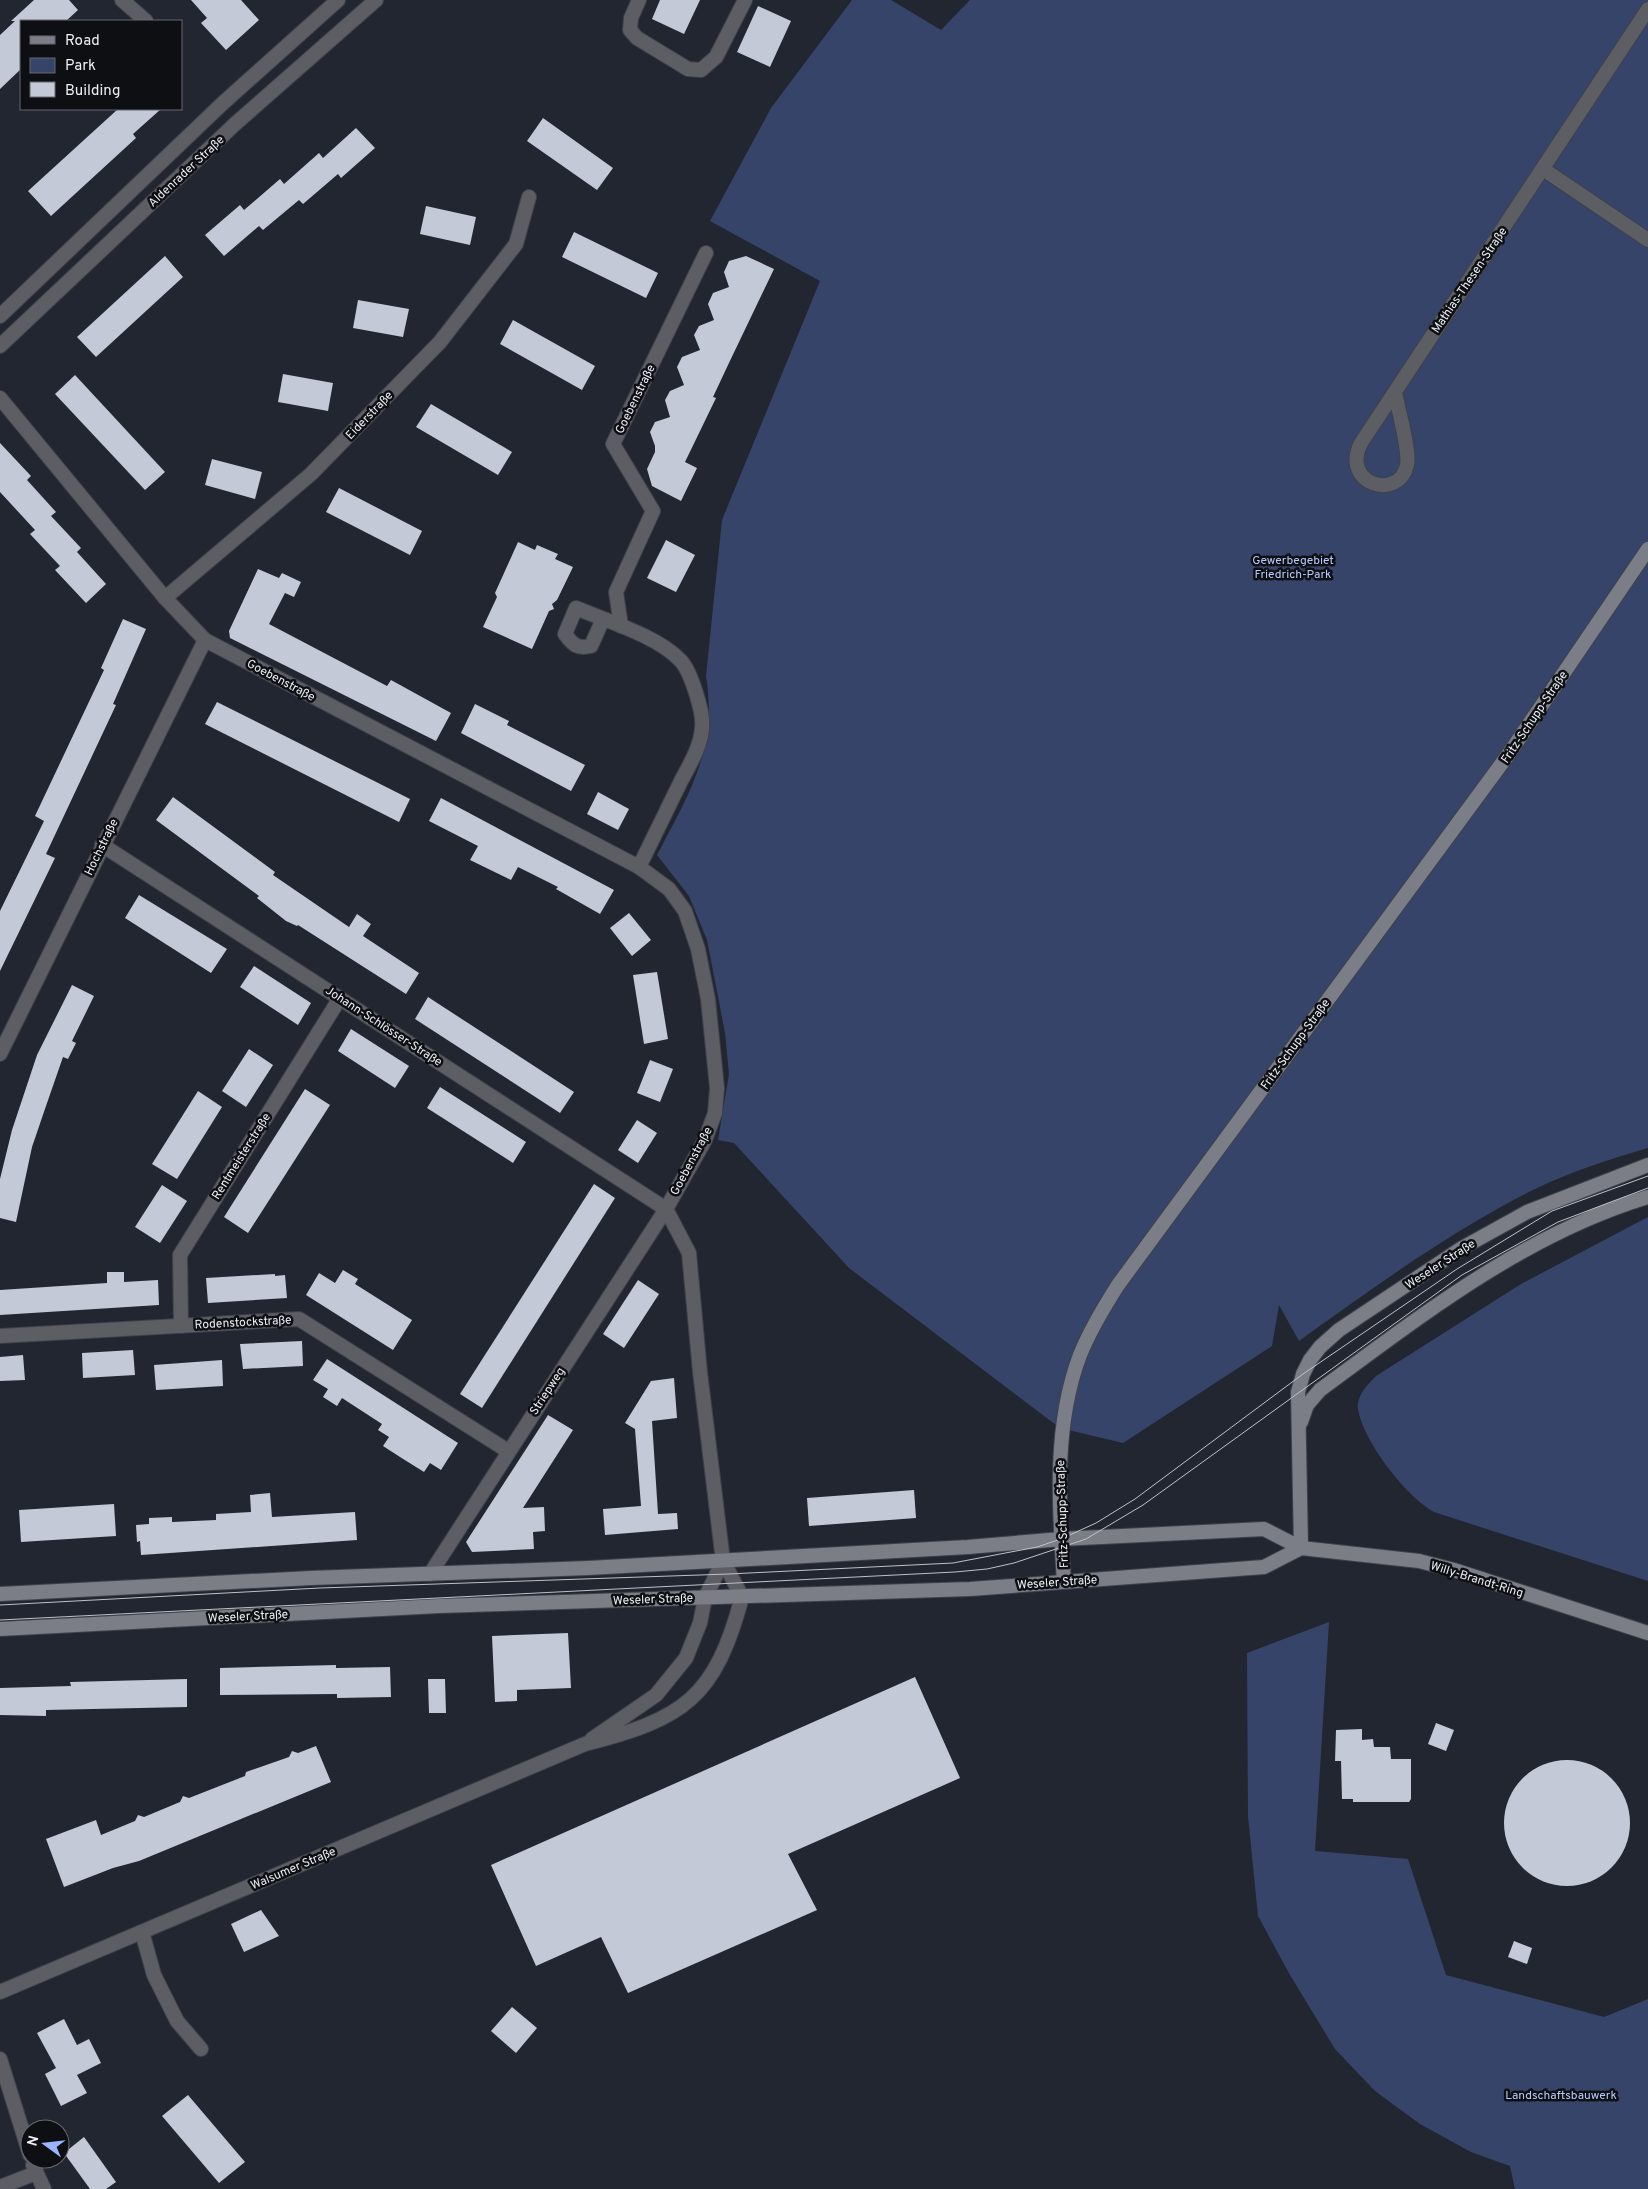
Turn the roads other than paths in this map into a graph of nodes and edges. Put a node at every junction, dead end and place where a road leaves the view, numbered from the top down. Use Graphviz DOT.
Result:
graph roads {
  1 [pos="122,0"];
  2 [pos="338,0"];
  3 [pos="376,0"];
  4 [pos="639,0"];
  5 [pos="745,0"];
  6 [pos="1648,9"];
  7 [pos="145,20"];
  8 [pos="1543,169"];
  9 [pos="529,197"];
  10 [pos="1648,240"];
  11 [pos="706,253"];
  12 [pos="0,316"];
  13 [pos="0,346"];
  14 [pos="1395,392"];
  15 [pos="0,398"];
  16 [pos="1648,549"];
  17 [pos="165,598"];
  18 [pos="603,619"];
  19 [pos="621,626"];
  20 [pos="205,640"];
  21 [pos="102,845"];
  22 [pos="639,866"];
  23 [pos="340,998"];
  24 [pos="0,1054"];
  25 [pos="1648,1165"];
  26 [pos="1648,1197"];
  27 [pos="666,1209"];
  28 [pos="181,1326"];
  29 [pos="0,1336"];
  30 [pos="1299,1427"];
  31 [pos="508,1451"];
  32 [pos="1061,1539"];
  33 [pos="1301,1548"];
  34 [pos="723,1561"];
  35 [pos="430,1574"];
  36 [pos="1064,1582"];
  37 [pos="0,1594"];
  38 [pos="742,1597"];
  39 [pos="705,1598"];
  40 [pos="0,1629"];
  41 [pos="1648,1633"];
  42 [pos="585,1744"];
  43 [pos="142,1932"];
  44 [pos="0,1992"];
  45 [pos="201,2049"];
  46 [pos="0,2060"];
  47 [pos="20,2123"];
  48 [pos="35,2169"];
  49 [pos="36,2173"];
  50 [pos="0,2187"];
  51 [pos="44,2189"];
  1 -- 7 [label="street"];
  2 -- 12 [label="street, Aldenrader Straße"];
  3 -- 13 [label="street, Aldenrader Straße"];
  4 -- 5 [label="street"];
  6 -- 8 [label="street, Mathias-Thesen-Straße"];
  8 -- 10 [label="street"];
  8 -- 14 [label="street, Mathias-Thesen-Straße"];
  9 -- 17 [label="street, Eiderstraße"];
  11 -- 19 [label="street, Goebenstraße"];
  14 -- 14 [label="street, Mathias-Thesen-Straße"];
  15 -- 17 [label="street, Goebenstraße"];
  16 -- 32 [label="main road, Fritz-Schupp-Straße"];
  17 -- 20 [label="street, Goebenstraße"];
  18 -- 19 [label="street"];
  19 -- 22 [label="street"];
  20 -- 21 [label="street, Hochstraße"];
  20 -- 22 [label="street, Goebenstraße"];
  21 -- 23 [label="street, Johann-Schlösser-Straße"];
  21 -- 24 [label="street, Hochstraße"];
  22 -- 27 [label="street, Goebenstraße"];
  23 -- 27 [label="street, Johann-Schlösser-Straße"];
  23 -- 28 [label="street, Rentmeisterstraße"];
  25 -- 30 [label="main road, Weseler Straße"];
  26 -- 30 [label="main road, Weseler Straße"];
  27 -- 31 [label="street, Striepweg"];
  27 -- 34 [label="street, Goebenstraße"];
  28 -- 29 [label="street, Rodenstockstraße"];
  28 -- 31 [label="street, Rodenstockstraße"];
  30 -- 33 [label="main road, Weseler Straße"];
  31 -- 35 [label="street, Striepweg"];
  32 -- 33 [label="main road"];
  32 -- 34 [label="main road"];
  32 -- 36 [label="main road, Fritz-Schupp-Straße"];
  33 -- 36 [label="main road, Weseler Straße"];
  33 -- 41 [label="main road, Willy-Brandt-Ring"];
  34 -- 35 [label="main road"];
  34 -- 38 [label="street"];
  34 -- 39 [label="street, Walsumer Straße"];
  35 -- 37 [label="main road"];
  36 -- 38 [label="main road, Weseler Straße"];
  38 -- 39 [label="main road, Weseler Straße"];
  38 -- 42 [label="street, Walsumer Straße"];
  39 -- 40 [label="main road, Weseler Straße"];
  39 -- 42 [label="street, Walsumer Straße"];
  42 -- 43 [label="street, Walsumer Straße"];
  43 -- 44 [label="street, Walsumer Straße"];
  43 -- 45 [label="street"];
  46 -- 47 [label="street"];
  48 -- 49 [label="street"];
  49 -- 50 [label="street"];
  49 -- 51 [label="street"];
}
